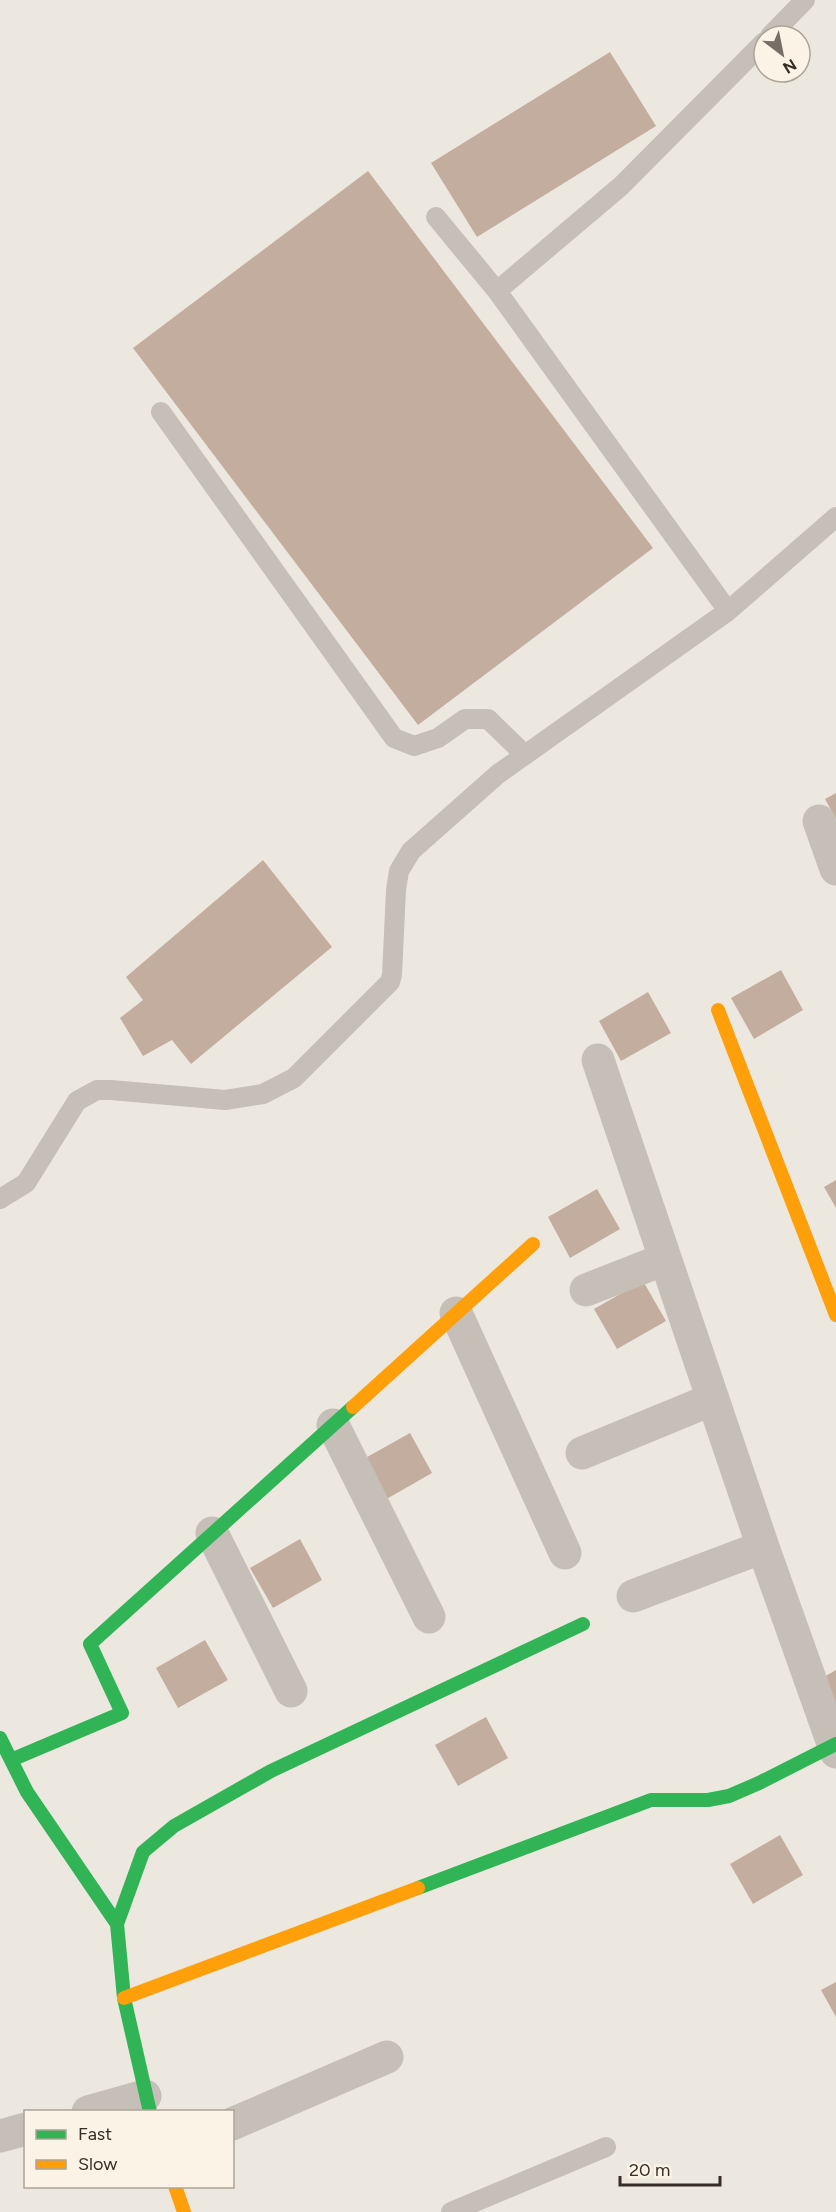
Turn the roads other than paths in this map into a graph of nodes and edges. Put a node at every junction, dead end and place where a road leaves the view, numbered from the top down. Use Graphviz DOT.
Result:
graph roads {
  1 [pos="805,0"];
  2 [pos="782,24"];
  3 [pos="752,54"];
  4 [pos="436,217"];
  5 [pos="497,291"];
  6 [pos="161,412"];
  7 [pos="836,517"];
  8 [pos="728,611"];
  9 [pos="525,755"];
  10 [pos="819,821"];
  11 [pos="836,869"];
  12 [pos="718,1010"];
  13 [pos="598,1060"];
  14 [pos="0,1199"];
  15 [pos="533,1244"];
  16 [pos="665,1259"];
  17 [pos="585,1290"];
  18 [pos="834,1302"];
  19 [pos="456,1313"];
  20 [pos="713,1399"];
  21 [pos="333,1425"];
  22 [pos="582,1453"];
  23 [pos="212,1533"];
  24 [pos="763,1547"];
  25 [pos="565,1553"];
  26 [pos="633,1596"];
  27 [pos="429,1617"];
  28 [pos="583,1624"];
  29 [pos="291,1691"];
  30 [pos="0,1738"];
  31 [pos="835,1747"];
  32 [pos="11,1760"];
  33 [pos="117,1924"];
  34 [pos="124,1998"];
  35 [pos="387,2057"];
  36 [pos="147,2104"];
  37 [pos="103,2110"];
  38 [pos="234,2123"];
  39 [pos="24,2130"];
  40 [pos="0,2136"];
  41 [pos="606,2147"];
  42 [pos="176,2188"];
  43 [pos="184,2212"];
  44 [pos="451,2212"];
  1 -- 2 [label="lane"];
  3 -- 5 [label="lane"];
  4 -- 5 [label="lane"];
  5 -- 8 [label="lane"];
  6 -- 9 [label="lane"];
  7 -- 8 [label="lane"];
  8 -- 9 [label="lane"];
  9 -- 14 [label="lane"];
  10 -- 11 [label="street"];
  12 -- 18 [label="street"];
  13 -- 16 [label="street"];
  15 -- 19 [label="street"];
  16 -- 17 [label="street"];
  16 -- 20 [label="street"];
  19 -- 21 [label="street"];
  19 -- 25 [label="street"];
  20 -- 22 [label="street"];
  20 -- 24 [label="street"];
  21 -- 23 [label="street"];
  21 -- 27 [label="street"];
  23 -- 29 [label="street"];
  23 -- 32 [label="street"];
  24 -- 26 [label="street"];
  24 -- 31 [label="street"];
  28 -- 33 [label="street"];
  30 -- 32 [label="street"];
  31 -- 34 [label="street"];
  32 -- 33 [label="street"];
  33 -- 34 [label="street"];
  34 -- 36 [label="street"];
  35 -- 38 [label="street"];
  36 -- 37 [label="street"];
  39 -- 40 [label="street"];
  41 -- 44 [label="lane"];
  42 -- 43 [label="street"];
}
